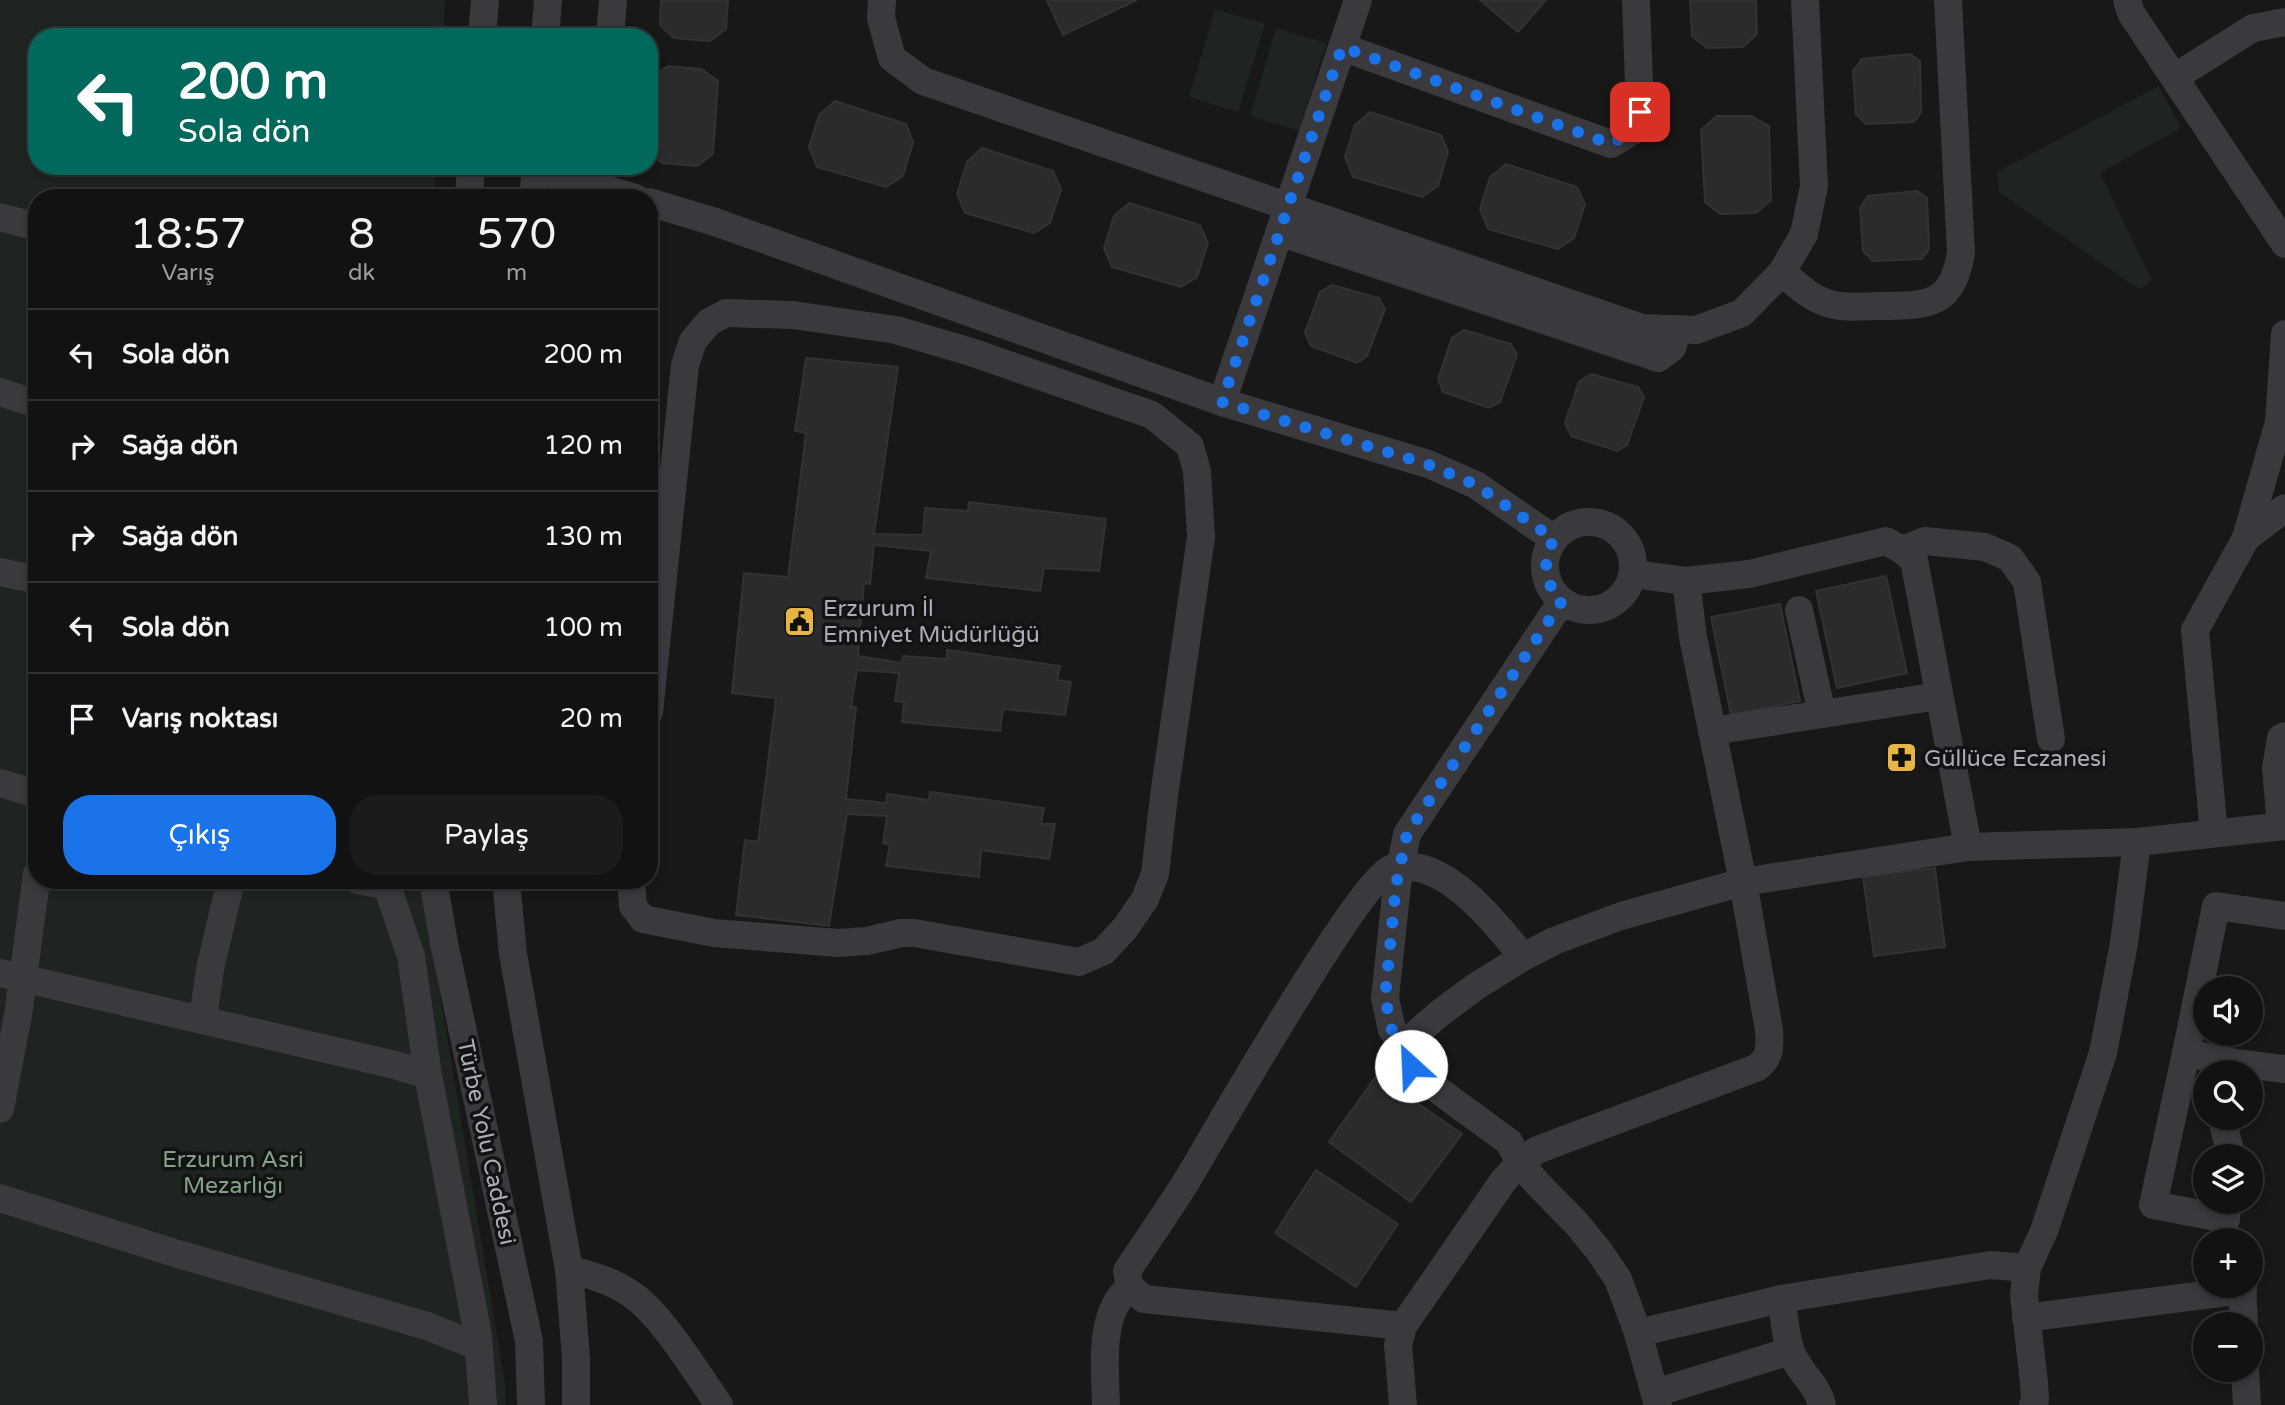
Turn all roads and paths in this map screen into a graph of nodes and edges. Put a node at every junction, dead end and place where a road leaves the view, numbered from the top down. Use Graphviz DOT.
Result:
graph roads {
  1 [pos="485,0"];
  2 [pos="548,0"];
  3 [pos="613,0"];
  4 [pos="882,0"];
  5 [pos="1358,0"];
  6 [pos="1636,0"];
  7 [pos="1805,0"];
  8 [pos="1948,0"];
  9 [pos="2127,0"];
  10 [pos="2285,22"];
  11 [pos="483,28"];
  12 [pos="546,28"];
  13 [pos="611,28"];
  14 [pos="1342,47"];
  15 [pos="2175,77"];
  16 [pos="562,175"];
  17 [pos="606,189"];
  18 [pos="658,205"];
  19 [pos="0,217"];
  20 [pos="1283,219"];
  21 [pos="28,225"];
  22 [pos="2285,244"];
  23 [pos="1782,272"];
  24 [pos="2285,334"];
  25 [pos="2284,370"];
  26 [pos="0,392"];
  27 [pos="28,401"];
  28 [pos="1222,402"];
  29 [pos="2285,508"];
  30 [pos="2246,538"];
  31 [pos="1554,539"];
  32 [pos="658,550"];
  33 [pos="1902,550"];
  34 [pos="0,572"];
  35 [pos="1633,574"];
  36 [pos="28,578"];
  37 [pos="1686,581"];
  38 [pos="1562,601"];
  39 [pos="1799,610"];
  40 [pos="1940,696"];
  41 [pos="1822,714"];
  42 [pos="1712,731"];
  43 [pos="2285,736"];
  44 [pos="2050,739"];
  45 [pos="0,783"];
  46 [pos="28,791"];
  47 [pos="2283,826"];
  48 [pos="2214,833"];
  49 [pos="2137,842"];
  50 [pos="1968,848"];
  51 [pos="1400,867"];
  52 [pos="1743,882"];
  53 [pos="33,889"];
  54 [pos="229,889"];
  55 [pos="389,889"];
  56 [pos="435,889"];
  57 [pos="507,889"];
  58 [pos="632,889"];
  59 [pos="2285,916"];
  60 [pos="1523,957"];
  61 [pos="11,976"];
  62 [pos="203,1019"];
  63 [pos="1409,1049"];
  64 [pos="2186,1053"];
  65 [pos="2209,1060"];
  66 [pos="2263,1069"];
  67 [pos="2285,1069"];
  68 [pos="428,1075"];
  69 [pos="0,1109"];
  70 [pos="1520,1163"];
  71 [pos="0,1198"];
  72 [pos="2229,1221"];
  73 [pos="2027,1268"];
  74 [pos="569,1270"];
  75 [pos="1130,1287"];
  76 [pos="2193,1295"];
  77 [pos="1781,1299"];
  78 [pos="2026,1318"];
  79 [pos="1403,1326"];
  80 [pos="1638,1333"];
  81 [pos="477,1346"];
  82 [pos="1790,1350"];
  83 [pos="2245,1382"];
  84 [pos="1657,1399"];
  85 [pos="482,1405"];
  86 [pos="531,1405"];
  87 [pos="576,1405"];
  88 [pos="719,1405"];
  89 [pos="1106,1405"];
  90 [pos="1403,1405"];
  91 [pos="1822,1405"];
  92 [pos="2033,1405"];
  93 [pos="2246,1405"];
  1 -- 11 [label="street"];
  2 -- 12 [label="street"];
  3 -- 13 [label="street"];
  4 -- 20 [label="street"];
  5 -- 14 [label="street"];
  6 -- 14 [label="street"];
  7 -- 23 [label="street"];
  8 -- 23 [label="street"];
  9 -- 15 [label="street"];
  10 -- 15 [label="street"];
  14 -- 20 [label="street"];
  15 -- 22 [label="street"];
  16 -- 17 [label="street"];
  18 -- 28 [label="street"];
  19 -- 21 [label="street"];
  20 -- 23 [label="street"];
  20 -- 28 [label="street"];
  24 -- 25 [label="street"];
  25 -- 30 [label="street"];
  26 -- 27 [label="street"];
  28 -- 31 [label="street"];
  29 -- 30 [label="street"];
  30 -- 48 [label="street"];
  31 -- 35 [label="street"];
  31 -- 38 [label="street"];
  32 -- 58 [label="street"];
  33 -- 37 [label="street"];
  33 -- 40 [label="street"];
  33 -- 44 [label="street"];
  34 -- 36 [label="street"];
  35 -- 37 [label="street"];
  35 -- 38 [label="street"];
  37 -- 42 [label="street"];
  38 -- 51 [label="street"];
  39 -- 41 [label="street"];
  40 -- 41 [label="street"];
  40 -- 50 [label="street"];
  41 -- 42 [label="street"];
  42 -- 52 [label="street"];
  43 -- 47 [label="street"];
  45 -- 46 [label="street"];
  47 -- 48 [label="street"];
  48 -- 49 [label="street"];
  49 -- 50 [label="street"];
  49 -- 73 [label="street"];
  50 -- 52 [label="street"];
  51 -- 60 [label="street"];
  51 -- 63 [label="street"];
  51 -- 75 [label="street"];
  52 -- 60 [label="street"];
  52 -- 70 [label="street"];
  53 -- 61 [label="street"];
  54 -- 62 [label="street"];
  55 -- 68 [label="street"];
  56 -- 86 [label="street, Türbe Yolu Caddesi"];
  57 -- 74 [label="street"];
  59 -- 64 [label="street"];
  60 -- 63 [label="street"];
  61 -- 62 [label="street"];
  61 -- 69 [label="street"];
  62 -- 68 [label="street"];
  63 -- 70 [label="street"];
  64 -- 65 [label="street"];
  64 -- 72 [label="street"];
  66 -- 67 [label="street"];
  68 -- 81 [label="street"];
  70 -- 79 [label="street"];
  70 -- 80 [label="street"];
  71 -- 81 [label="street"];
  73 -- 77 [label="street"];
  73 -- 78 [label="street"];
  74 -- 87 [label="street"];
  74 -- 88 [label="street"];
  75 -- 79 [label="street"];
  75 -- 89 [label="street"];
  76 -- 78 [label="street"];
  77 -- 80 [label="street"];
  77 -- 82 [label="street"];
  78 -- 92 [label="street"];
  79 -- 90 [label="street"];
  80 -- 84 [label="street"];
  81 -- 85 [label="street"];
  82 -- 84 [label="street"];
  82 -- 91 [label="street"];
  83 -- 93 [label="street"];
}
